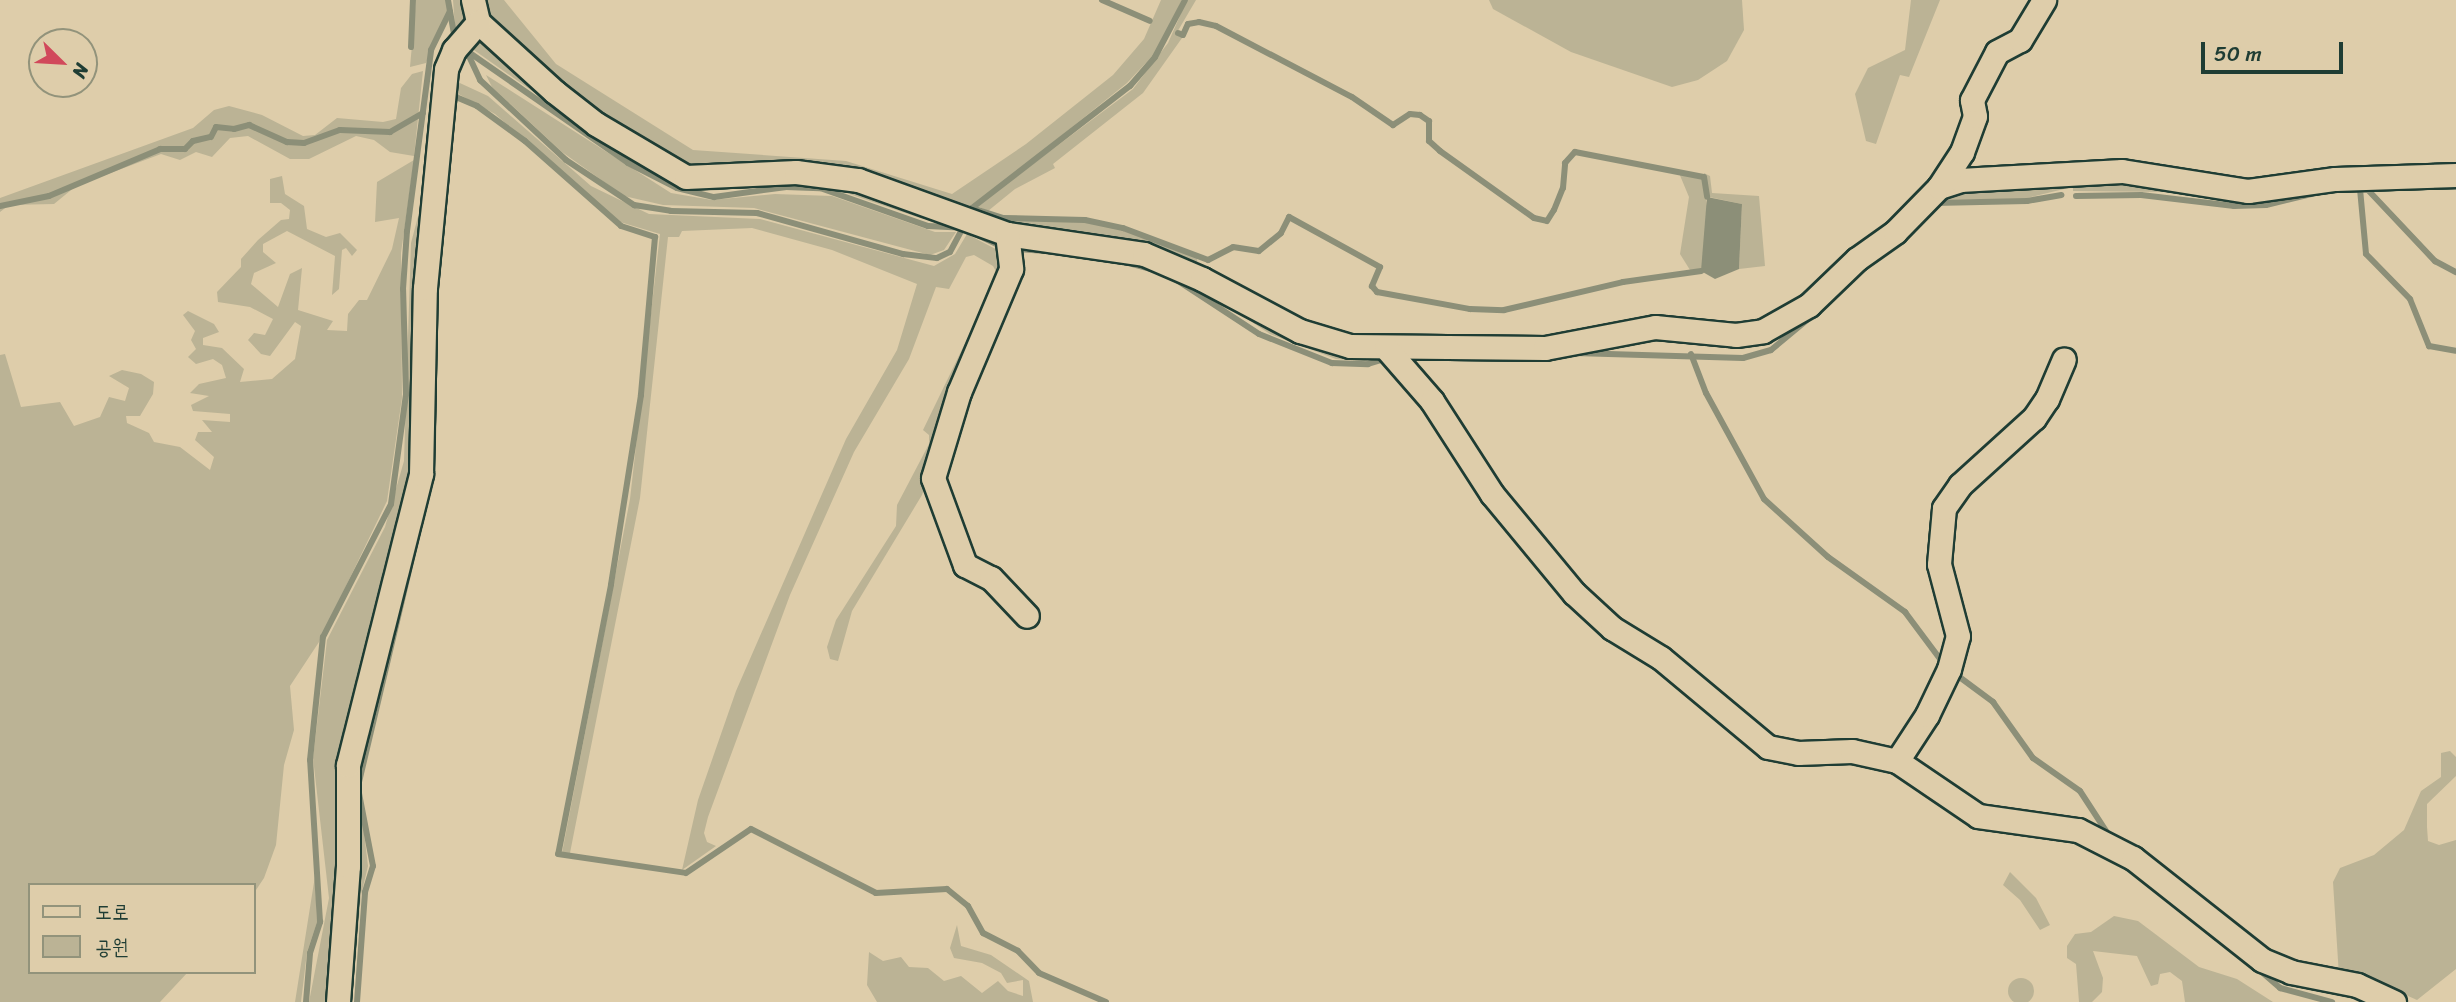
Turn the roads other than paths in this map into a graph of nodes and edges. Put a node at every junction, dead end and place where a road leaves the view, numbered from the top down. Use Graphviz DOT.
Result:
graph roads {
  1 [pos="2043,0"];
  2 [pos="476,11"];
  3 [pos="2456,175"];
  4 [pos="1939,187"];
  5 [pos="1007,234"];
  6 [pos="1386,348"];
  7 [pos="2064,359"];
  8 [pos="1027,617"];
  9 [pos="1897,761"];
  10 [pos="338,1002"];
  11 [pos="2394,1002"];
  1 -- 4 [label="street"];
  2 -- 5 [label="street"];
  2 -- 10 [label="street"];
  3 -- 4 [label="street"];
  4 -- 6 [label="street"];
  5 -- 6 [label="street"];
  5 -- 8 [label="street"];
  6 -- 9 [label="street"];
  7 -- 9 [label="street"];
  9 -- 11 [label="street"];
}
